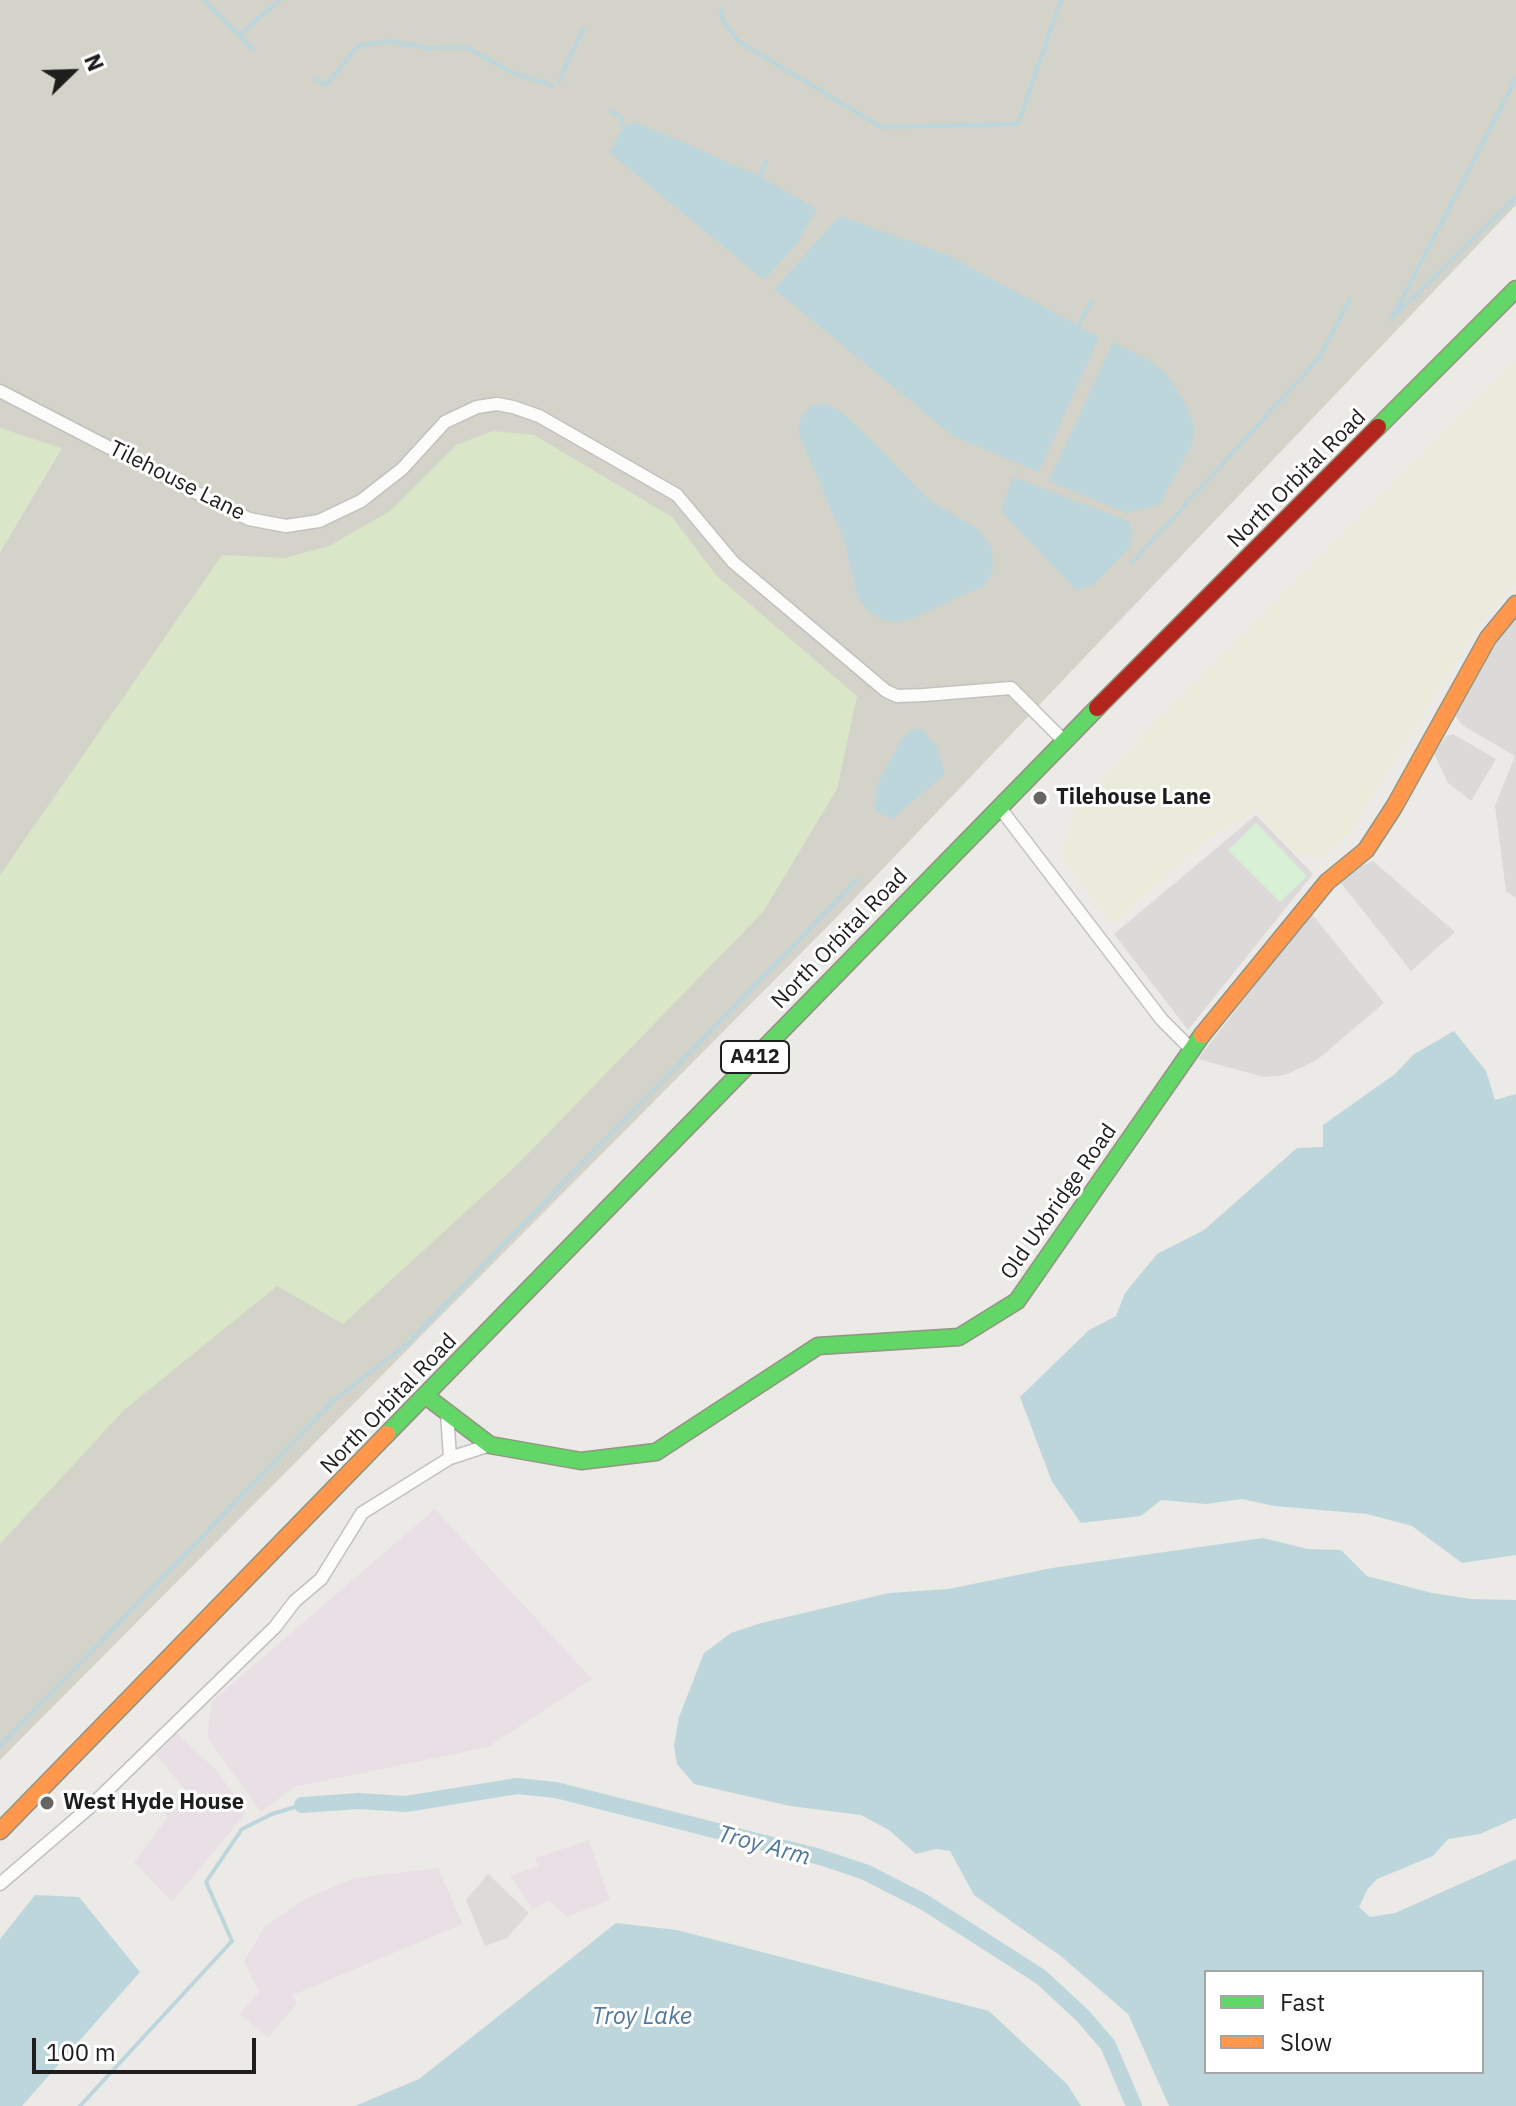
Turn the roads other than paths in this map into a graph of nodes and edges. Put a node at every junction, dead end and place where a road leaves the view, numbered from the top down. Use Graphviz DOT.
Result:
graph roads {
  1 [pos="1516,289"];
  2 [pos="0,391"];
  3 [pos="1516,604"];
  4 [pos="1064,741"];
  5 [pos="1000,808"];
  6 [pos="1191,1049"];
  7 [pos="427,1397"];
  8 [pos="447,1412"];
  9 [pos="490,1445"];
  10 [pos="450,1458"];
  11 [pos="0,1831"];
  12 [pos="0,1884"];
  1 -- 4 [label="main road, North Orbital Road / A412"];
  2 -- 4 [label="street, Tilehouse Lane"];
  3 -- 6 [label="main road, Old Uxbridge Road"];
  4 -- 5 [label="main road, North Orbital Road / A412"];
  5 -- 6 [label="street"];
  5 -- 7 [label="main road, North Orbital Road / A412"];
  6 -- 9 [label="main road, Old Uxbridge Road"];
  7 -- 8 [label="main road, Old Uxbridge Road"];
  7 -- 11 [label="main road, North Orbital Road / A412"];
  8 -- 9 [label="main road, Old Uxbridge Road"];
  8 -- 10 [label="street"];
  9 -- 10 [label="street"];
  10 -- 12 [label="street"];
}
